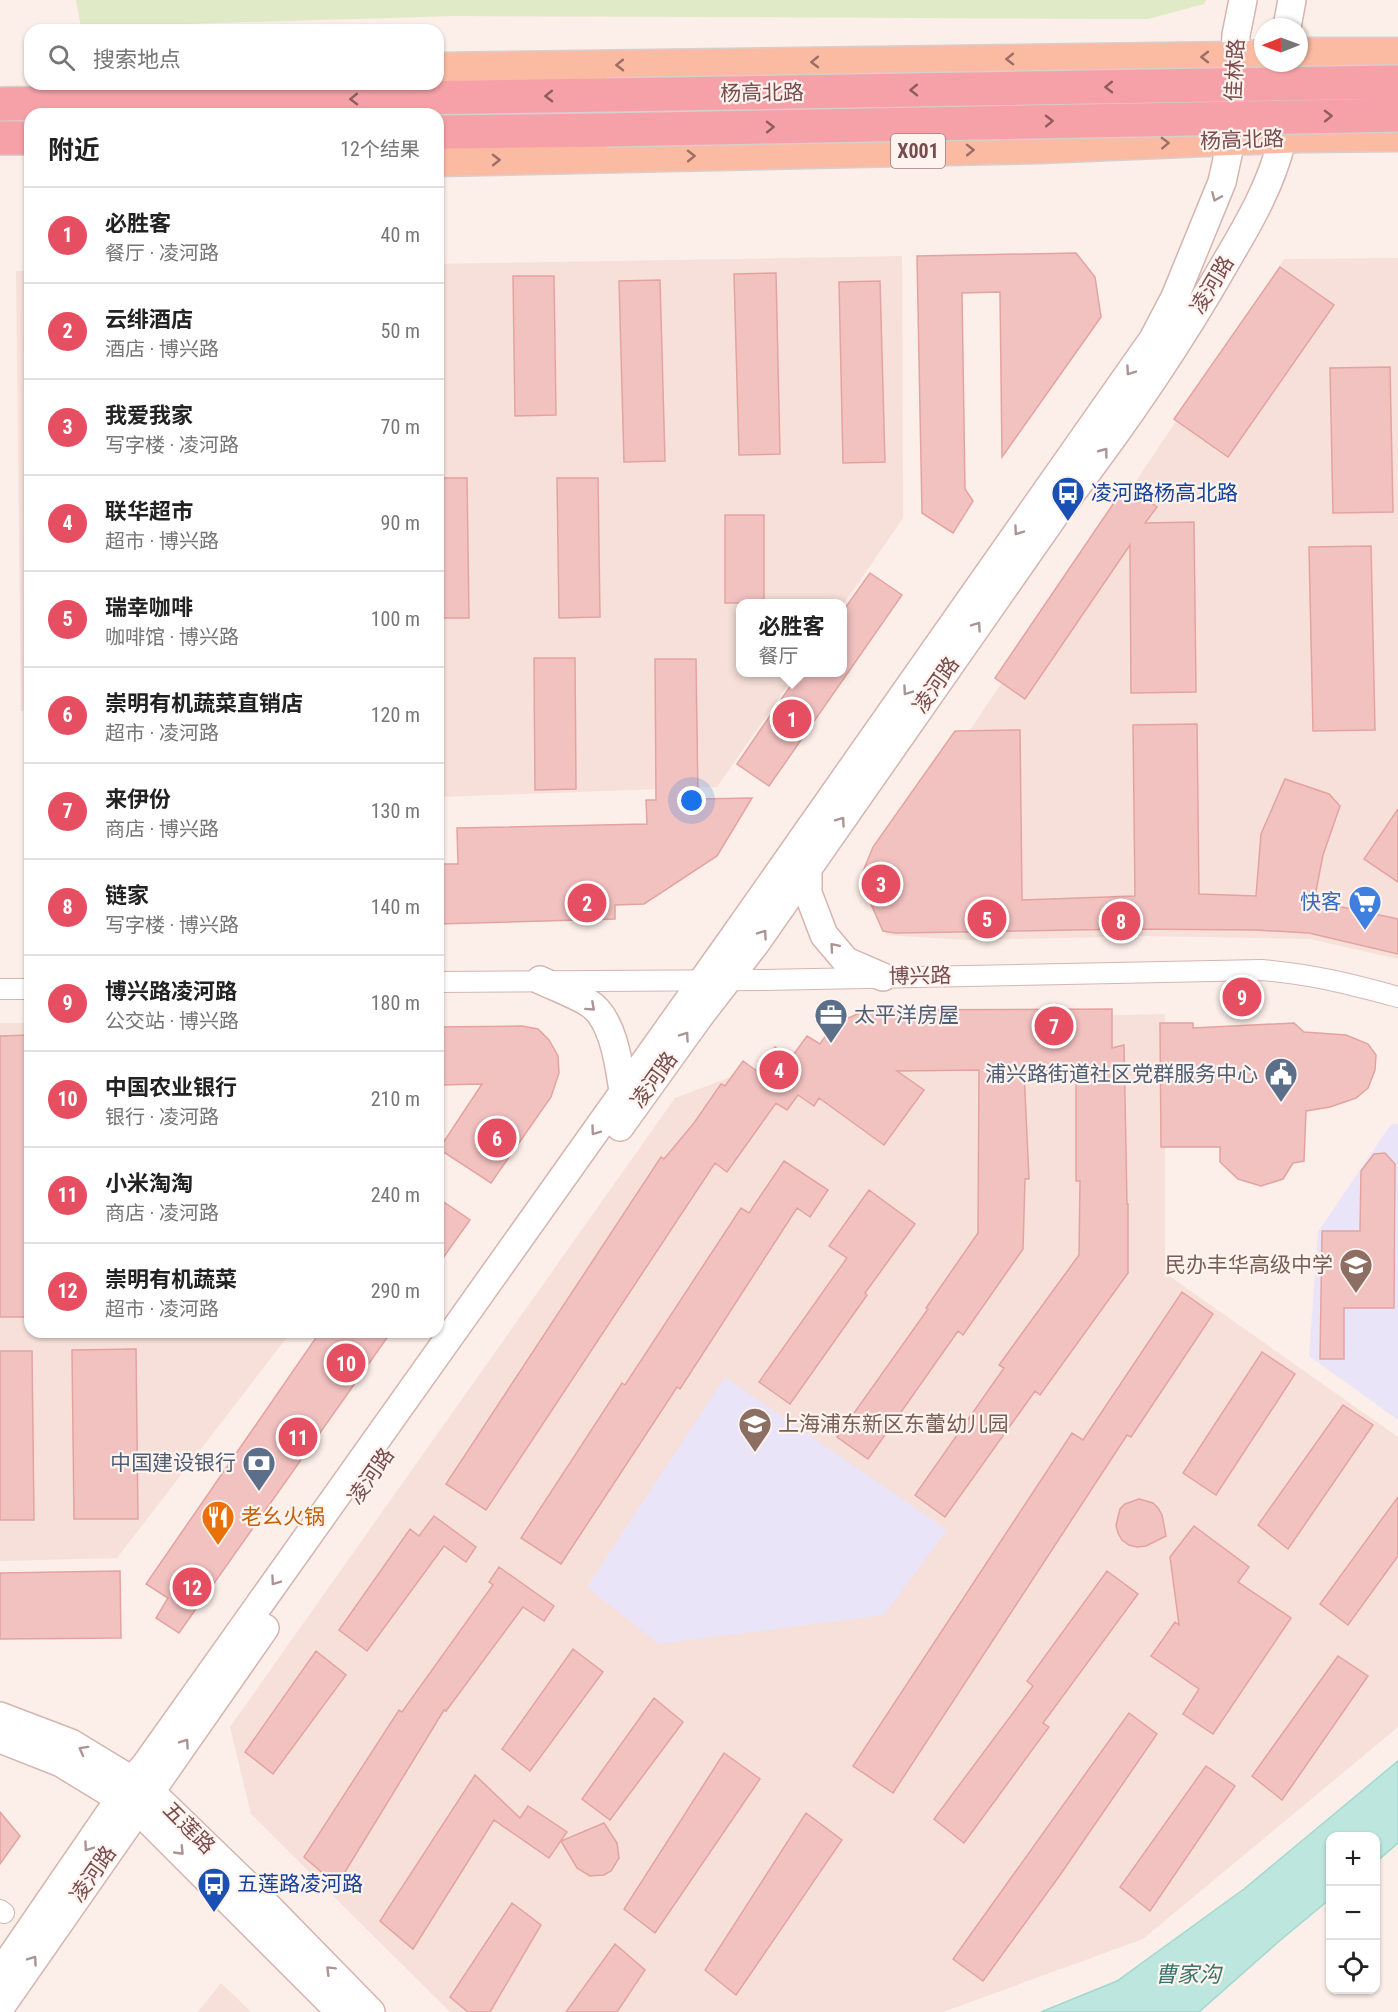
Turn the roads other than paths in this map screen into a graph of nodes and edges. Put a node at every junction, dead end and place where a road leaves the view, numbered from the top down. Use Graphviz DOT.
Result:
graph roads {
  1 [pos="1243,0"];
  2 [pos="1292,0"];
  3 [pos="1289,18"];
  4 [pos="1308,53"];
  5 [pos="1398,53"];
  6 [pos="1249,56"];
  7 [pos="444,68"];
  8 [pos="1286,72"];
  9 [pos="1398,82"];
  10 [pos="169,90"];
  11 [pos="126,102"];
  12 [pos="0,104"];
  13 [pos="1398,115"];
  14 [pos="444,132"];
  15 [pos="1398,136"];
  16 [pos="0,138"];
  17 [pos="24,138"];
  18 [pos="1282,139"];
  19 [pos="1231,141"];
  20 [pos="444,161"];
  21 [pos="808,868"];
  22 [pos="883,977"];
  23 [pos="540,980"];
  24 [pos="714,980"];
  25 [pos="444,982"];
  26 [pos="0,989"];
  27 [pos="24,989"];
  28 [pos="1398,997"];
  29 [pos="623,1091"];
  30 [pos="0,1716"];
  31 [pos="0,1738"];
  32 [pos="136,1795"];
  33 [pos="0,1973"];
  34 [pos="0,2008"];
  35 [pos="340,2012"];
  36 [pos="371,2012"];
  1 -- 6 [label="street, 佳林路"];
  2 -- 3 [label="street"];
  4 -- 5 [label="main road"];
  6 -- 7 [label="main road, 杨高北路, one-way"];
  6 -- 19 [label="street, 佳林路"];
  8 -- 18 [label="street"];
  9 -- 11 [label="highway, 杨高北路, one-way, bridge"];
  10 -- 11 [label="main road, 杨高北路"];
  11 -- 12 [label="highway, 杨高北路"];
  14 -- 13 [label="highway, 杨高北路 / X001, one-way, bridge"];
  15 -- 18 [label="main road, 杨高北路 / X001"];
  16 -- 17 [label="highway"];
  18 -- 19 [label="main road, 杨高北路 / X001"];
  21 -- 18 [label="street, 凌河路, one-way"];
  20 -- 19 [label="main road, 杨高北路 / X001, one-way"];
  19 -- 24 [label="street, 凌河路, one-way"];
  22 -- 21 [label="street, one-way"];
  24 -- 21 [label="street, 凌河路, one-way"];
  22 -- 24 [label="street, 博兴路"];
  22 -- 28 [label="street, 博兴路"];
  23 -- 24 [label="street, 博兴路"];
  23 -- 25 [label="street, 博兴路"];
  23 -- 29 [label="street, one-way"];
  24 -- 29 [label="street, 凌河路"];
  32 -- 24 [label="street, 凌河路, one-way"];
  26 -- 27 [label="street"];
  29 -- 32 [label="street, 凌河路, one-way"];
  32 -- 30 [label="street, 五莲路, one-way"];
  31 -- 32 [label="street, 五莲路"];
  32 -- 33 [label="street, 凌河路, one-way"];
  34 -- 32 [label="street, 凌河路, one-way"];
  32 -- 35 [label="street, 五莲路, one-way"];
  36 -- 32 [label="street, 五莲路, one-way"];
}
